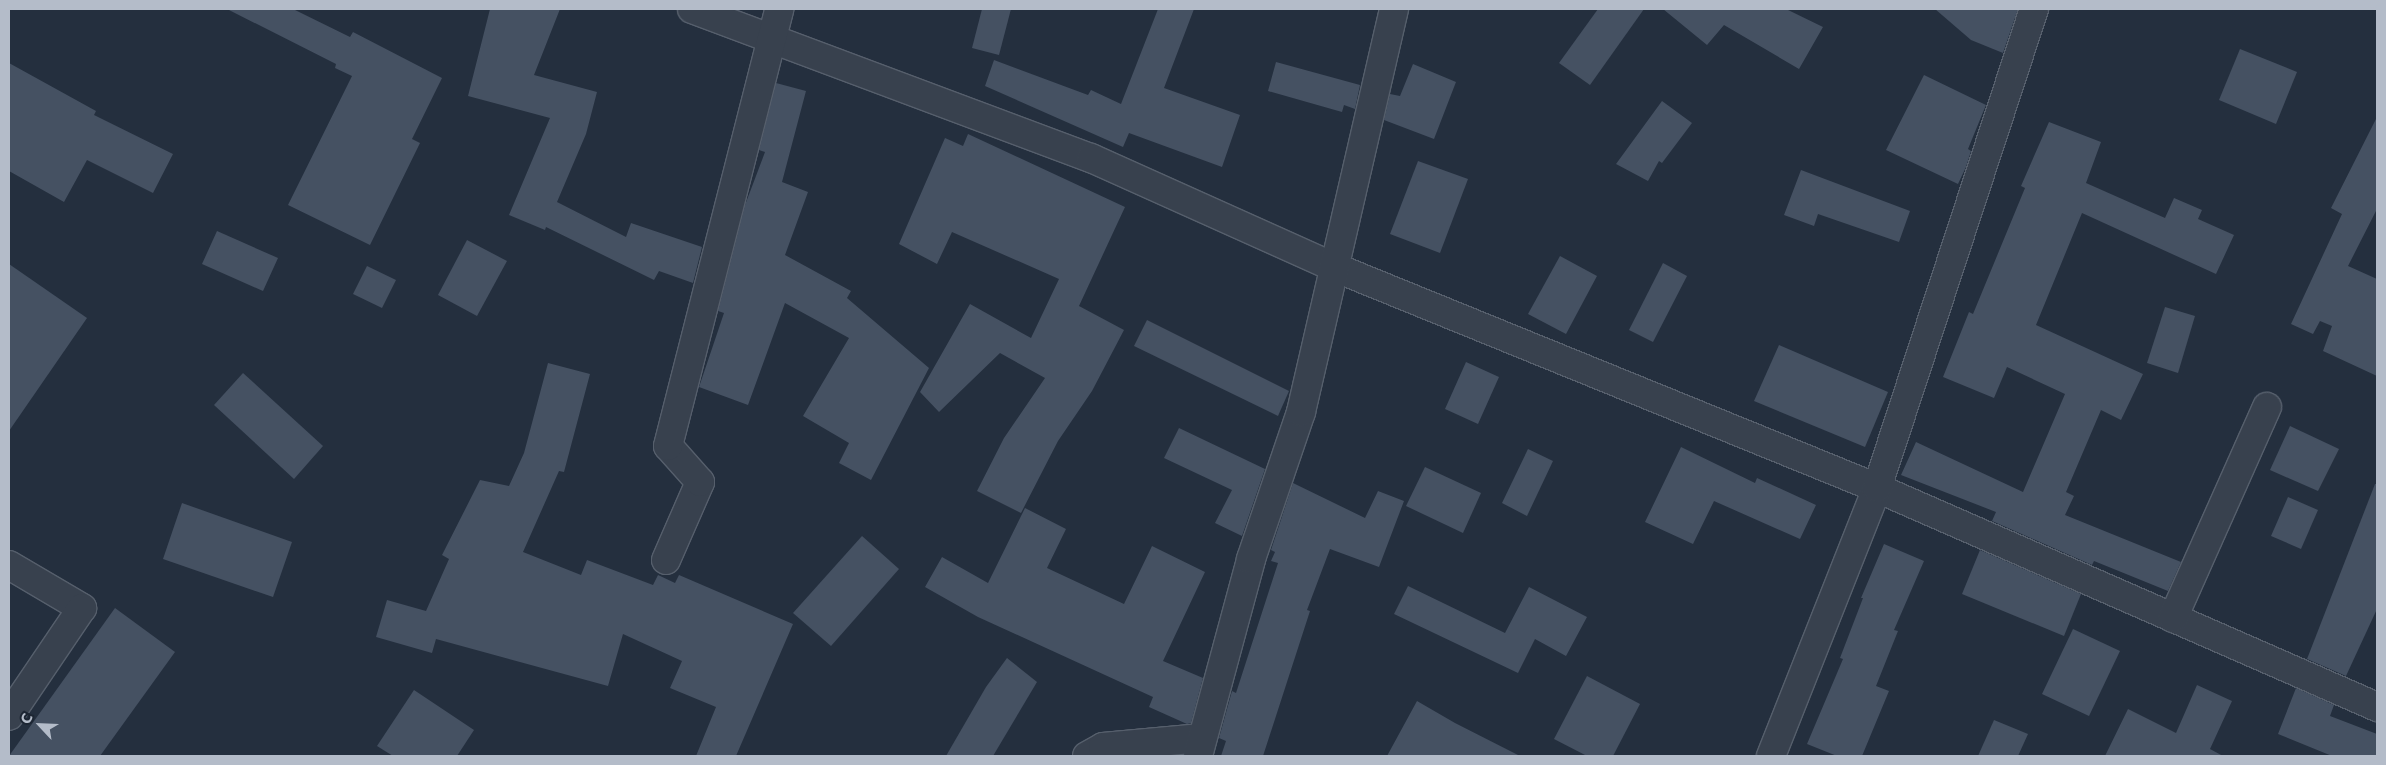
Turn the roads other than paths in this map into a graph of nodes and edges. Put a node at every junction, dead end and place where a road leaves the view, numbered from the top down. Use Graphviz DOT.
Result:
graph roads {
  1 [pos="692,9"];
  2 [pos="779,9"];
  3 [pos="1394,9"];
  4 [pos="2034,9"];
  5 [pos="771,38"];
  6 [pos="1334,267"];
  7 [pos="2267,407"];
  8 [pos="1877,488"];
  9 [pos="666,560"];
  10 [pos="9,565"];
  11 [pos="2173,618"];
  12 [pos="2377,707"];
  13 [pos="9,716"];
  14 [pos="1200,747"];
  15 [pos="1087,756"];
  16 [pos="1771,756"];
  1 -- 5 [label="street"];
  2 -- 5 [label="street"];
  3 -- 6 [label="street"];
  4 -- 8 [label="street"];
  5 -- 6 [label="street"];
  5 -- 9 [label="street"];
  6 -- 8 [label="street"];
  6 -- 14 [label="street"];
  7 -- 11 [label="street"];
  8 -- 11 [label="street"];
  8 -- 16 [label="street"];
  10 -- 13 [label="street"];
  11 -- 12 [label="street"];
  14 -- 15 [label="street"];
}
